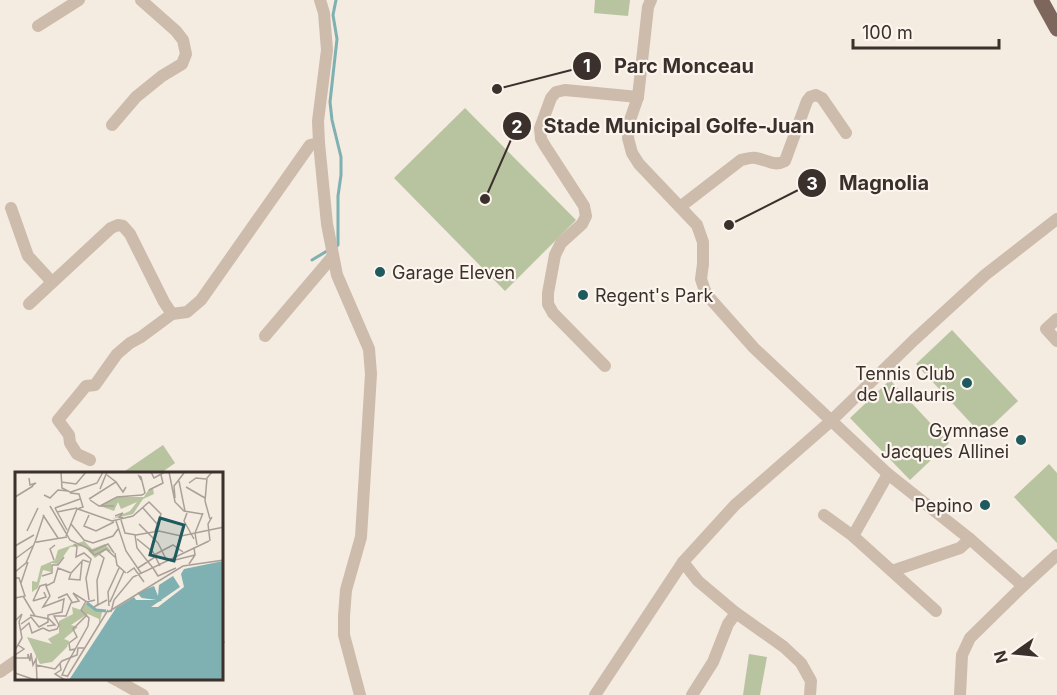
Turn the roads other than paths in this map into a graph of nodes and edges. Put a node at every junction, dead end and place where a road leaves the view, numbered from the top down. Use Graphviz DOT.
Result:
graph roads {
  1 [pos="79,0"];
  2 [pos="141,0"];
  3 [pos="320,0"];
  4 [pos="651,0"];
  5 [pos="1041,0"];
  6 [pos="38,26"];
  7 [pos="1057,29"];
  8 [pos="638,96"];
  9 [pos="112,125"];
  10 [pos="846,133"];
  11 [pos="318,143"];
  12 [pos="680,207"];
  13 [pos="11,208"];
  14 [pos="1057,219"];
  15 [pos="333,256"];
  16 [pos="52,282"];
  17 [pos="29,304"];
  18 [pos="172,314"];
  19 [pos="1057,319"];
  20 [pos="265,336"];
  21 [pos="1057,341"];
  22 [pos="605,366"];
  23 [pos="831,421"];
  24 [pos="90,460"];
  25 [pos="888,474"];
  26 [pos="824,515"];
  27 [pos="853,536"];
  28 [pos="970,539"];
  29 [pos="1057,555"];
  30 [pos="682,562"];
  31 [pos="892,571"];
  32 [pos="1023,586"];
  33 [pos="936,611"];
  34 [pos="736,613"];
  35 [pos="15,662"];
  36 [pos="0,672"];
  37 [pos="116,680"];
  38 [pos="142,695"];
  39 [pos="360,695"];
  40 [pos="595,695"];
  41 [pos="692,695"];
  42 [pos="810,695"];
  43 [pos="960,695"];
  1 -- 6 [label="street"];
  2 -- 9 [label="street"];
  3 -- 11 [label="street"];
  4 -- 8 [label="street"];
  5 -- 7 [label="main road"];
  8 -- 12 [label="street"];
  8 -- 22 [label="street"];
  10 -- 12 [label="street"];
  11 -- 15 [label="street"];
  11 -- 18 [label="street"];
  12 -- 23 [label="street"];
  13 -- 16 [label="street"];
  14 -- 23 [label="street"];
  15 -- 20 [label="street"];
  15 -- 39 [label="street"];
  16 -- 17 [label="street"];
  16 -- 18 [label="street"];
  18 -- 24 [label="street"];
  19 -- 21 [label="street"];
  23 -- 25 [label="street"];
  23 -- 30 [label="street"];
  25 -- 27 [label="street"];
  25 -- 28 [label="street"];
  26 -- 27 [label="street"];
  27 -- 31 [label="street"];
  28 -- 31 [label="street"];
  28 -- 32 [label="street"];
  29 -- 32 [label="street"];
  30 -- 34 [label="street"];
  30 -- 40 [label="street"];
  31 -- 33 [label="street"];
  32 -- 43 [label="street"];
  34 -- 41 [label="street"];
  34 -- 42 [label="street"];
  35 -- 36 [label="street"];
  37 -- 38 [label="street"];
}
